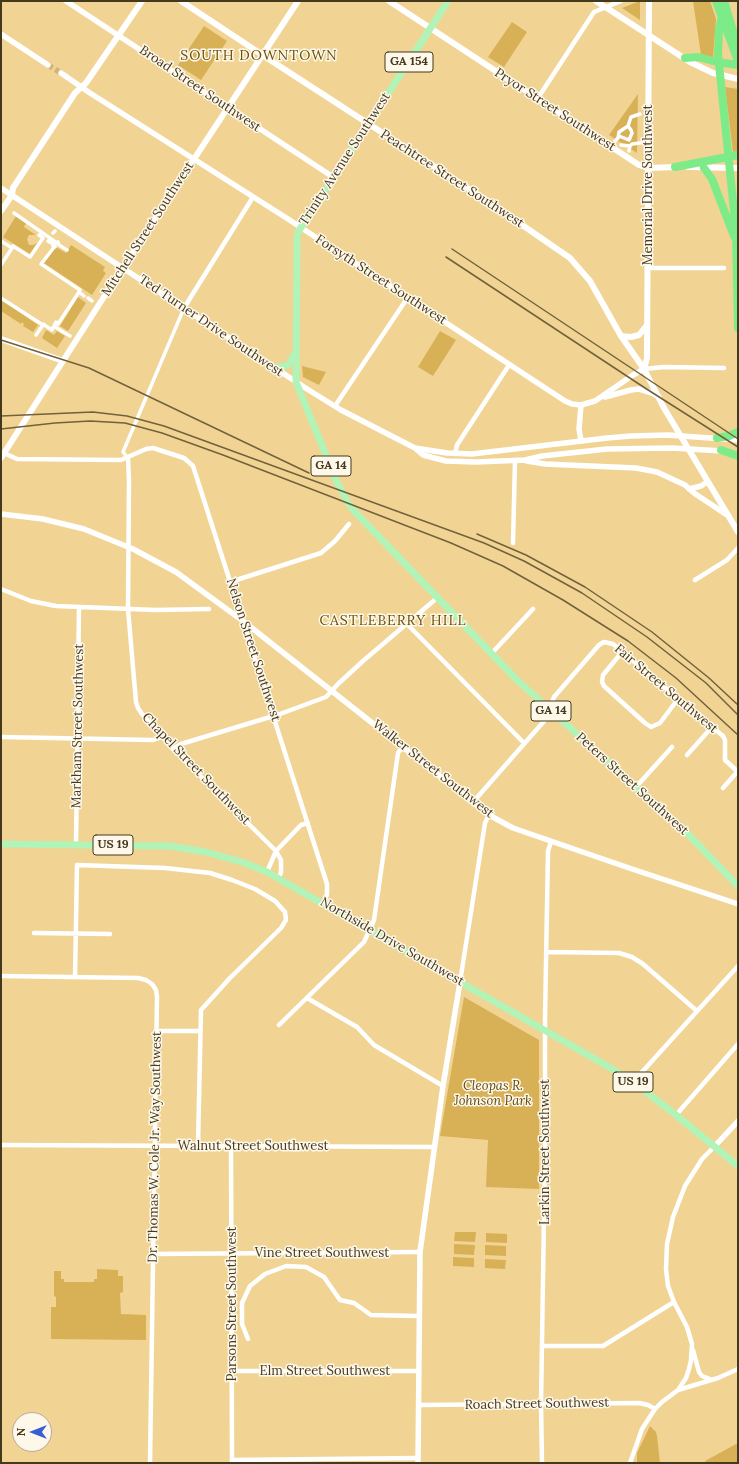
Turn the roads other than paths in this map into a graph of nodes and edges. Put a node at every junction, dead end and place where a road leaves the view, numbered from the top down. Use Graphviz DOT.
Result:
graph roads {
  1 [pos="66,1"];
  2 [pos="142,1"];
  3 [pos="181,1"];
  4 [pos="298,1"];
  5 [pos="389,1"];
  6 [pos="448,1"];
  7 [pos="596,1"];
  8 [pos="621,1"];
  9 [pos="649,1"];
  10 [pos="716,1"];
  11 [pos="725,1"];
  12 [pos="605,7"];
  13 [pos="431,29"];
  14 [pos="1,34"];
  15 [pos="119,35"];
  16 [pos="649,35"];
  17 [pos="736,50"];
  18 [pos="262,55"];
  19 [pos="685,58"];
  20 [pos="738,61"];
  21 [pos="48,65"];
  22 [pos="738,65"];
  23 [pos="61,73"];
  24 [pos="738,79"];
  25 [pos="81,87"];
  26 [pos="538,98"];
  27 [pos="227,108"];
  28 [pos="640,114"];
  29 [pos="368,124"];
  30 [pos="628,126"];
  31 [pos="619,136"];
  32 [pos="629,140"];
  33 [pos="615,142"];
  34 [pos="640,144"];
  35 [pos="621,145"];
  36 [pos="631,145"];
  37 [pos="629,151"];
  38 [pos="738,155"];
  39 [pos="193,159"];
  40 [pos="675,167"];
  41 [pos="648,168"];
  42 [pos="704,168"];
  43 [pos="738,168"];
  44 [pos="333,177"];
  45 [pos="1,188"];
  46 [pos="12,195"];
  47 [pos="253,197"];
  48 [pos="1,211"];
  49 [pos="14,213"];
  50 [pos="28,222"];
  51 [pos="25,226"];
  52 [pos="301,227"];
  53 [pos="39,235"];
  54 [pos="44,236"];
  55 [pos="1,241"];
  56 [pos="56,244"];
  57 [pos="12,248"];
  58 [pos="738,248"];
  59 [pos="67,250"];
  60 [pos="1,265"];
  61 [pos="123,267"];
  62 [pos="648,268"];
  63 [pos="724,268"];
  64 [pos="79,292"];
  65 [pos="408,297"];
  66 [pos="1,298"];
  67 [pos="92,301"];
  68 [pos="184,308"];
  69 [pos="738,308"];
  70 [pos="43,325"];
  71 [pos="647,325"];
  72 [pos="54,326"];
  73 [pos="738,328"];
  74 [pos="36,335"];
  75 [pos="70,336"];
  76 [pos="621,336"];
  77 [pos="1,339"];
  78 [pos="296,349"];
  79 [pos="63,361"];
  80 [pos="509,365"];
  81 [pos="274,368"];
  82 [pos="724,368"];
  83 [pos="644,369"];
  84 [pos="296,382"];
  85 [pos="659,397"];
  86 [pos="601,398"];
  87 [pos="581,405"];
  88 [pos="335,406"];
  89 [pos="738,432"];
  90 [pos="717,438"];
  91 [pos="738,440"];
  92 [pos="581,441"];
  93 [pos="415,448"];
  94 [pos="721,450"];
  95 [pos="738,452"];
  96 [pos="455,454"];
  97 [pos="2,456"];
  98 [pos="738,456"];
  99 [pos="128,458"];
  100 [pos="525,460"];
  101 [pos="515,461"];
  102 [pos="454,462"];
  103 [pos="707,482"];
  104 [pos="689,489"];
  105 [pos="1,514"];
  106 [pos="728,515"];
  107 [pos="349,524"];
  108 [pos="738,532"];
  109 [pos="513,543"];
  110 [pos="129,547"];
  111 [pos="738,548"];
  112 [pos="695,580"];
  113 [pos="230,582"];
  114 [pos="1,588"];
  115 [pos="437,598"];
  116 [pos="79,607"];
  117 [pos="128,609"];
  118 [pos="209,609"];
  119 [pos="533,609"];
  120 [pos="243,621"];
  121 [pos="407,624"];
  122 [pos="622,652"];
  123 [pos="491,654"];
  124 [pos="332,691"];
  125 [pos="678,699"];
  126 [pos="549,709"];
  127 [pos="274,716"];
  128 [pos="712,727"];
  129 [pos="1,737"];
  130 [pos="161,737"];
  131 [pos="78,739"];
  132 [pos="524,743"];
  133 [pos="403,746"];
  134 [pos="672,747"];
  135 [pos="173,749"];
  136 [pos="687,755"];
  137 [pos="738,771"];
  138 [pos="636,787"];
  139 [pos="723,788"];
  140 [pos="474,801"];
  141 [pos="489,815"];
  142 [pos="308,823"];
  143 [pos="551,842"];
  144 [pos="1,844"];
  145 [pos="76,844"];
  146 [pos="276,851"];
  147 [pos="267,872"];
  148 [pos="278,878"];
  149 [pos="738,886"];
  150 [pos="324,904"];
  151 [pos="738,904"];
  152 [pos="369,929"];
  153 [pos="34,933"];
  154 [pos="76,934"];
  155 [pos="110,934"];
  156 [pos="546,952"];
  157 [pos="738,966"];
  158 [pos="1,976"];
  159 [pos="75,977"];
  160 [pos="460,982"];
  161 [pos="308,998"];
  162 [pos="697,1011"];
  163 [pos="280,1025"];
  164 [pos="545,1030"];
  165 [pos="157,1031"];
  166 [pos="200,1031"];
  167 [pos="738,1044"];
  168 [pos="633,1082"];
  169 [pos="443,1086"];
  170 [pos="676,1115"];
  171 [pos="738,1121"];
  172 [pos="1,1144"];
  173 [pos="155,1145"];
  174 [pos="198,1145"];
  175 [pos="231,1145"];
  176 [pos="434,1147"];
  177 [pos="714,1147"];
  178 [pos="738,1166"];
  179 [pos="420,1252"];
  180 [pos="232,1253"];
  181 [pos="153,1254"];
  182 [pos="674,1302"];
  183 [pos="418,1316"];
  184 [pos="248,1339"];
  185 [pos="692,1344"];
  186 [pos="542,1346"];
  187 [pos="738,1369"];
  188 [pos="232,1371"];
  189 [pos="418,1371"];
  190 [pos="712,1380"];
  191 [pos="678,1390"];
  192 [pos="541,1404"];
  193 [pos="418,1405"];
  194 [pos="655,1409"];
  195 [pos="418,1460"];
  196 [pos="232,1461"];
  197 [pos="150,1463"];
  198 [pos="542,1463"];
  199 [pos="630,1463"];
  1 -- 15 [label="street, Broad Street Southwest"];
  2 -- 15 [label="main road"];
  3 -- 18 [label="main road, Peachtree Street Southwest"];
  4 -- 18 [label="main road, Mitchell Street Southwest"];
  5 -- 13 [label="main road, Pryor Street Southwest"];
  6 -- 13 [label="main road, Trinity Avenue Southwest / GA 154"];
  7 -- 12 [label="main road"];
  8 -- 12 [label="street"];
  9 -- 16 [label="main road, Memorial Drive Southwest"];
  10 -- 17 [label="highway"];
  11 -- 17 [label="highway"];
  11 -- 69 [label="highway"];
  12 -- 16 [label="main road"];
  12 -- 26 [label="street"];
  13 -- 26 [label="main road, Pryor Street Southwest"];
  13 -- 29 [label="main road, Trinity Avenue Southwest / GA 154"];
  14 -- 21 [label="street"];
  15 -- 25 [label="main road"];
  15 -- 27 [label="street, Broad Street Southwest"];
  16 -- 19 [label="main road"];
  16 -- 41 [label="main road, Memorial Drive Southwest"];
  17 -- 20 [label="highway"];
  18 -- 27 [label="main road, Mitchell Street Southwest"];
  18 -- 29 [label="main road, Peachtree Street Southwest"];
  19 -- 22 [label="highway"];
  19 -- 24 [label="main road"];
  23 -- 25 [label="street, Forsyth Street Southwest"];
  25 -- 39 [label="street, Forsyth Street Southwest"];
  25 -- 46 [label="main road"];
  26 -- 41 [label="main road, Pryor Street Southwest"];
  27 -- 39 [label="main road, Mitchell Street Southwest"];
  27 -- 44 [label="street, Broad Street Southwest"];
  28 -- 30 [label="street"];
  29 -- 44 [label="main road, Trinity Avenue Southwest / GA 154"];
  29 -- 76 [label="main road, Peachtree Street Southwest"];
  30 -- 31 [label="street"];
  30 -- 32 [label="street"];
  31 -- 32 [label="street"];
  31 -- 33 [label="street"];
  32 -- 36 [label="street"];
  34 -- 36 [label="street"];
  35 -- 36 [label="street"];
  36 -- 37 [label="street"];
  38 -- 40 [label="highway"];
  39 -- 47 [label="street, Forsyth Street Southwest"];
  39 -- 61 [label="main road, Mitchell Street Southwest"];
  40 -- 41 [label="main road, Pryor Street Southwest"];
  40 -- 42 [label="main road, Pryor Street Southwest"];
  41 -- 62 [label="main road, Memorial Drive Southwest"];
  42 -- 43 [label="main road, Pryor Street Southwest"];
  42 -- 58 [label="highway"];
  44 -- 52 [label="main road, Trinity Avenue Southwest / GA 154"];
  45 -- 46 [label="street, Ted Turner Drive Southwest"];
  46 -- 48 [label="main road"];
  46 -- 61 [label="street, Ted Turner Drive Southwest"];
  47 -- 52 [label="street, Forsyth Street Southwest"];
  47 -- 68 [label="street"];
  49 -- 50 [label="street"];
  50 -- 51 [label="street"];
  50 -- 54 [label="street"];
  52 -- 65 [label="street, Forsyth Street Southwest"];
  52 -- 78 [label="main road, Trinity Avenue Southwest / GA 154"];
  53 -- 54 [label="street"];
  54 -- 56 [label="street"];
  54 -- 57 [label="street"];
  55 -- 57 [label="street"];
  56 -- 59 [label="street"];
  56 -- 64 [label="street"];
  57 -- 60 [label="street"];
  61 -- 68 [label="street, Ted Turner Drive Southwest"];
  61 -- 79 [label="main road, Mitchell Street Southwest"];
  62 -- 63 [label="street"];
  62 -- 71 [label="main road, Memorial Drive Southwest"];
  64 -- 67 [label="street"];
  64 -- 72 [label="street"];
  65 -- 80 [label="street, Forsyth Street Southwest"];
  65 -- 88 [label="street"];
  66 -- 70 [label="street"];
  68 -- 81 [label="street, Ted Turner Drive Southwest"];
  68 -- 99 [label="street"];
  69 -- 73 [label="highway"];
  70 -- 72 [label="street"];
  70 -- 74 [label="street"];
  71 -- 76 [label="main road"];
  71 -- 83 [label="main road, Memorial Drive Southwest"];
  72 -- 75 [label="street"];
  76 -- 83 [label="main road, Peachtree Street Southwest"];
  77 -- 79 [label="main road"];
  78 -- 81 [label="main road"];
  78 -- 84 [label="main road, Trinity Avenue Southwest / GA 154"];
  79 -- 97 [label="main road, Mitchell Street Southwest"];
  80 -- 87 [label="street, Forsyth Street Southwest"];
  80 -- 96 [label="street"];
  81 -- 84 [label="street, Ted Turner Drive Southwest"];
  82 -- 83 [label="street"];
  83 -- 85 [label="main road, Peachtree Street Southwest"];
  83 -- 86 [label="street"];
  84 -- 88 [label="street, Ted Turner Drive Southwest"];
  84 -- 115 [label="main road, Peters Street Southwest / GA 14"];
  85 -- 86 [label="street"];
  85 -- 103 [label="main road, Peachtree Street Southwest"];
  86 -- 87 [label="street"];
  87 -- 92 [label="street"];
  88 -- 93 [label="street, Ted Turner Drive Southwest"];
  89 -- 90 [label="highway"];
  90 -- 91 [label="street, Ted Turner Drive Southwest"];
  90 -- 92 [label="street, Ted Turner Drive Southwest"];
  92 -- 96 [label="street, Ted Turner Drive Southwest"];
  93 -- 96 [label="street, Ted Turner Drive Southwest"];
  93 -- 102 [label="street, Ted Turner Drive Southwest"];
  94 -- 95 [label="street, Ted Turner Drive Southwest"];
  94 -- 98 [label="highway"];
  94 -- 100 [label="street, Ted Turner Drive Southwest"];
  96 -- 102 [label="street"];
  97 -- 99 [label="street"];
  99 -- 110 [label="street, Chapel Street Southwest"];
  99 -- 113 [label="street, Nelson Street Southwest"];
  100 -- 101 [label="street, Ted Turner Drive Southwest"];
  100 -- 104 [label="street, Ted Turner Drive Southwest"];
  101 -- 102 [label="street, Ted Turner Drive Southwest"];
  101 -- 109 [label="street"];
  103 -- 104 [label="street"];
  103 -- 106 [label="main road, Peachtree Street Southwest"];
  104 -- 106 [label="street, Ted Turner Drive Southwest"];
  105 -- 110 [label="street, Walker Street Southwest"];
  106 -- 108 [label="main road, Peachtree Street Southwest"];
  107 -- 113 [label="street"];
  110 -- 117 [label="street, Chapel Street Southwest"];
  110 -- 120 [label="street, Walker Street Southwest"];
  111 -- 112 [label="street"];
  113 -- 120 [label="street, Nelson Street Southwest"];
  114 -- 116 [label="street"];
  115 -- 121 [label="street"];
  115 -- 123 [label="main road, Peters Street Southwest / GA 14"];
  116 -- 117 [label="street"];
  116 -- 131 [label="street, Markham Street Southwest"];
  117 -- 118 [label="street"];
  117 -- 130 [label="street, Chapel Street Southwest"];
  119 -- 123 [label="street"];
  120 -- 124 [label="street, Walker Street Southwest"];
  120 -- 127 [label="street, Nelson Street Southwest"];
  121 -- 124 [label="street"];
  121 -- 132 [label="street"];
  122 -- 125 [label="street, Fair Street Southwest"];
  122 -- 125 [label="street"];
  122 -- 126 [label="street, Fair Street Southwest"];
  123 -- 126 [label="main road, Peters Street Southwest / GA 14"];
  124 -- 127 [label="street"];
  124 -- 133 [label="street, Walker Street Southwest"];
  125 -- 128 [label="street, Fair Street Southwest"];
  126 -- 132 [label="street, Fair Street Southwest"];
  126 -- 138 [label="main road, Peters Street Southwest / GA 14"];
  127 -- 135 [label="street"];
  127 -- 142 [label="street, Nelson Street Southwest"];
  128 -- 136 [label="street"];
  128 -- 137 [label="street, Fair Street Southwest"];
  129 -- 131 [label="street"];
  130 -- 131 [label="street"];
  130 -- 135 [label="street, Chapel Street Southwest"];
  131 -- 145 [label="street, Markham Street Southwest"];
  132 -- 140 [label="street, Fair Street Southwest"];
  133 -- 140 [label="street, Walker Street Southwest"];
  133 -- 152 [label="street"];
  134 -- 138 [label="street"];
  135 -- 146 [label="street, Chapel Street Southwest"];
  137 -- 139 [label="street"];
  138 -- 149 [label="main road, Peters Street Southwest / GA 14"];
  140 -- 141 [label="street, Walker Street Southwest"];
  141 -- 143 [label="street, Walker Street Southwest"];
  141 -- 160 [label="street"];
  142 -- 146 [label="street"];
  142 -- 150 [label="street, Nelson Street Southwest"];
  143 -- 151 [label="street, Walker Street Southwest"];
  143 -- 156 [label="street, Larkin Street Southwest"];
  144 -- 145 [label="main road, Northside Drive Southwest / US 19"];
  145 -- 147 [label="main road, Northside Drive Southwest / US 19"];
  146 -- 147 [label="street"];
  146 -- 148 [label="street"];
  147 -- 148 [label="main road, Northside Drive Southwest / US 19"];
  148 -- 150 [label="main road, Northside Drive Southwest / US 19"];
  150 -- 152 [label="main road, Northside Drive Southwest / US 19"];
  152 -- 160 [label="main road, Northside Drive Southwest / US 19"];
  152 -- 161 [label="street"];
  153 -- 154 [label="street"];
  154 -- 155 [label="street"];
  154 -- 159 [label="street"];
  154 -- 166 [label="street"];
  156 -- 162 [label="street"];
  156 -- 164 [label="street, Larkin Street Southwest"];
  157 -- 162 [label="street"];
  158 -- 159 [label="street, Dr. Thomas W. Cole Jr. Way Southwest"];
  159 -- 165 [label="street, Dr. Thomas W. Cole Jr. Way Southwest"];
  160 -- 164 [label="main road, Northside Drive Southwest / US 19"];
  160 -- 169 [label="street"];
  161 -- 163 [label="street"];
  161 -- 169 [label="street"];
  162 -- 168 [label="street"];
  164 -- 168 [label="main road, Northside Drive Southwest / US 19"];
  164 -- 186 [label="street, Larkin Street Southwest"];
  165 -- 166 [label="street"];
  165 -- 173 [label="street, Dr. Thomas W. Cole Jr. Way Southwest"];
  166 -- 174 [label="street"];
  167 -- 170 [label="street"];
  168 -- 170 [label="main road, Northside Drive Southwest / US 19"];
  169 -- 176 [label="street"];
  170 -- 177 [label="main road, Northside Drive Southwest / US 19"];
  171 -- 177 [label="street"];
  172 -- 173 [label="street, Walnut Street Southwest"];
  173 -- 174 [label="street, Walnut Street Southwest"];
  173 -- 181 [label="street, Dr. Thomas W. Cole Jr. Way Southwest"];
  174 -- 175 [label="street, Walnut Street Southwest"];
  175 -- 176 [label="street, Walnut Street Southwest"];
  175 -- 180 [label="street, Parsons Street Southwest"];
  176 -- 179 [label="street"];
  177 -- 178 [label="main road, Northside Drive Southwest / US 19"];
  177 -- 182 [label="street"];
  179 -- 180 [label="street, Vine Street Southwest"];
  179 -- 183 [label="street"];
  180 -- 181 [label="street, Vine Street Southwest"];
  180 -- 188 [label="street, Parsons Street Southwest"];
  181 -- 197 [label="street, Dr. Thomas W. Cole Jr. Way Southwest"];
  182 -- 185 [label="street"];
  182 -- 186 [label="street"];
  183 -- 184 [label="street"];
  183 -- 189 [label="street"];
  185 -- 190 [label="street"];
  185 -- 191 [label="street"];
  186 -- 192 [label="street, Larkin Street Southwest"];
  187 -- 190 [label="street"];
  188 -- 189 [label="street, Elm Street Southwest"];
  188 -- 196 [label="street, Parsons Street Southwest"];
  189 -- 193 [label="street"];
  190 -- 191 [label="street"];
  191 -- 194 [label="street"];
  192 -- 193 [label="street, Roach Street Southwest"];
  192 -- 194 [label="street, Roach Street Southwest"];
  192 -- 198 [label="street, Larkin Street Southwest"];
  193 -- 195 [label="street"];
  194 -- 199 [label="street"];
  195 -- 196 [label="street"];
}
